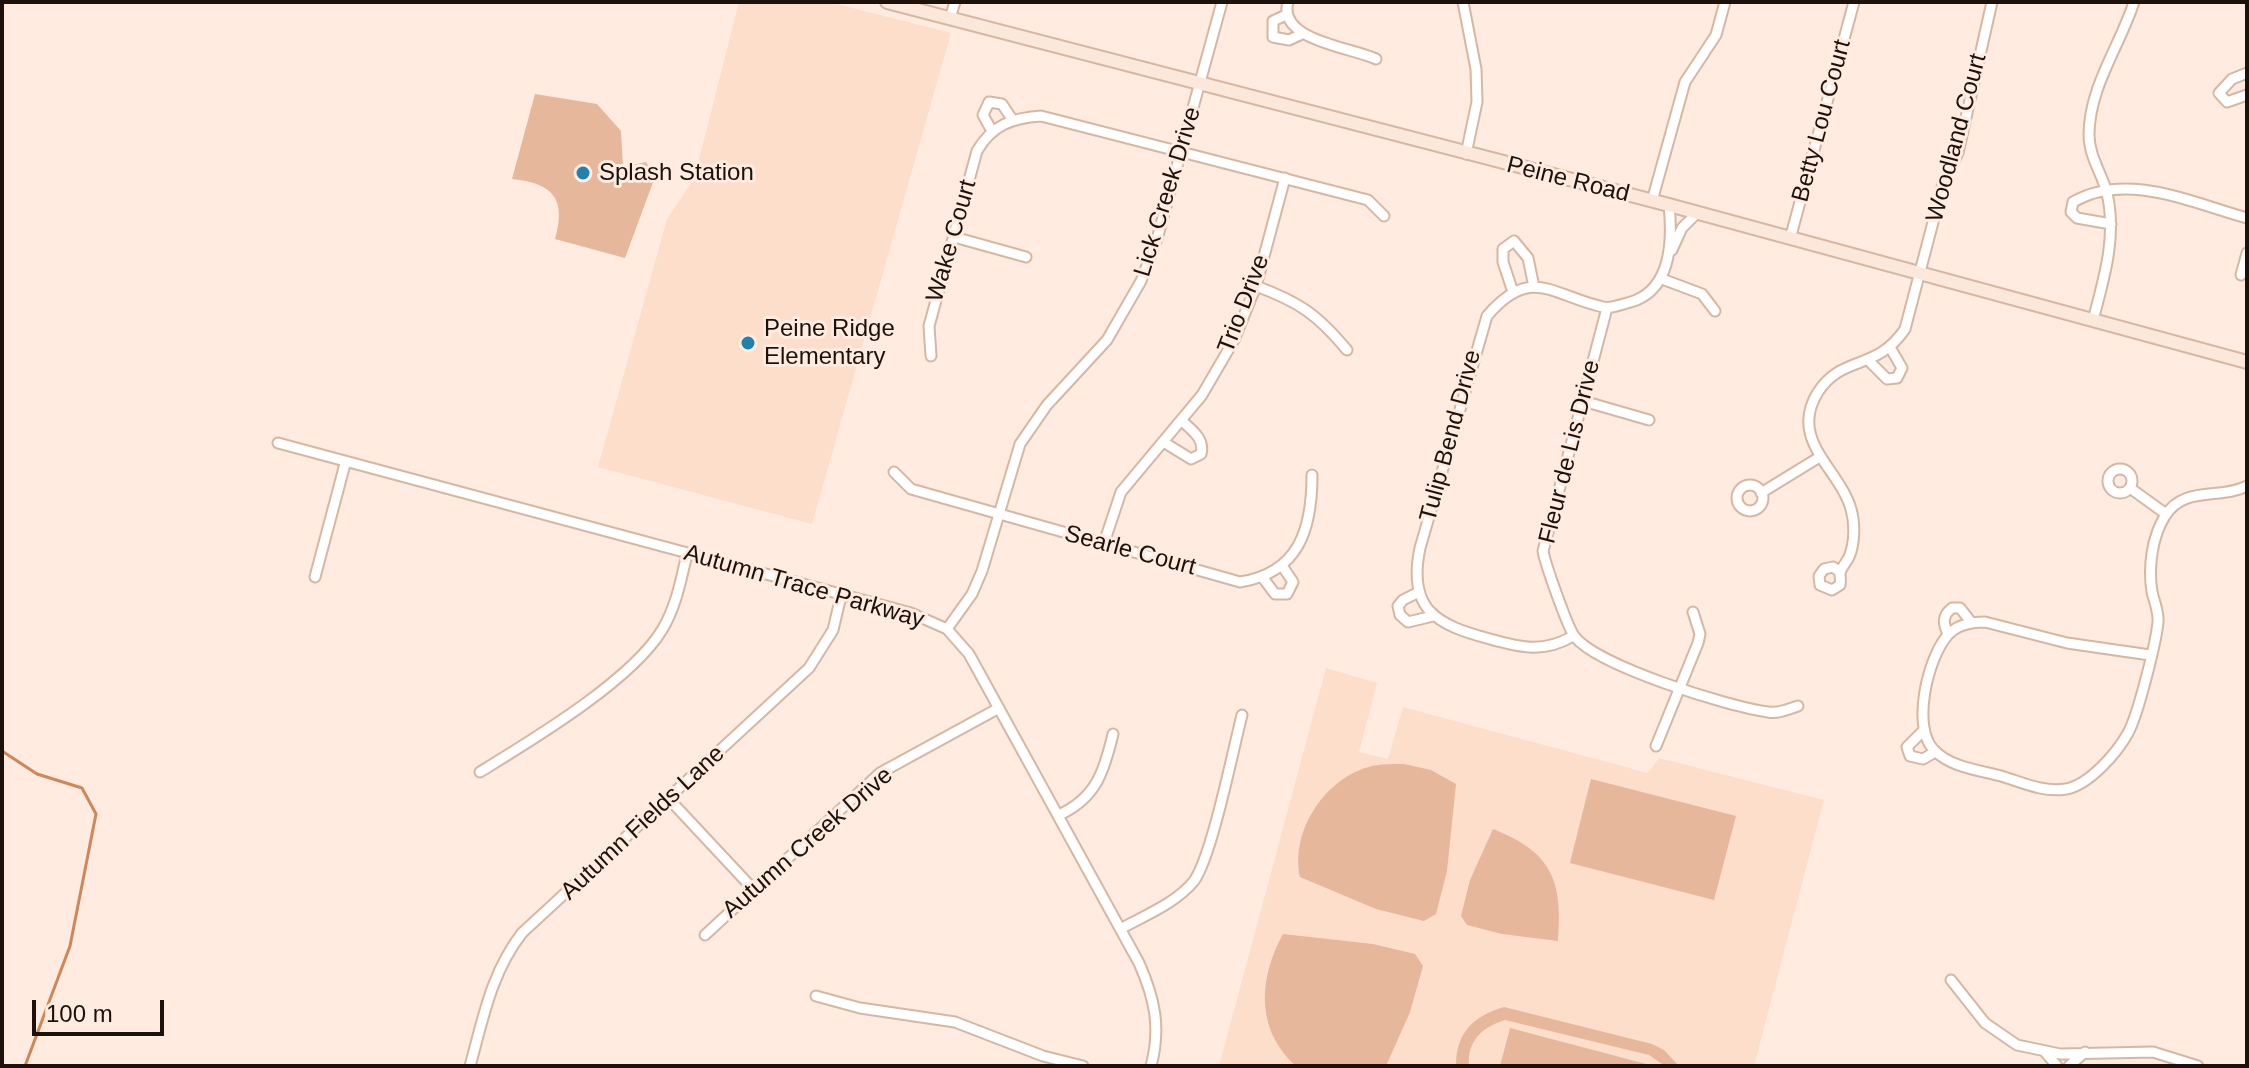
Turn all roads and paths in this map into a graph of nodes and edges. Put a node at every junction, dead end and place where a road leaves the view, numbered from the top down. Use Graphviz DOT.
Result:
graph roads {
  1 [pos="887,2"];
  2 [pos="955,2"];
  3 [pos="1222,2"];
  4 [pos="1288,2"];
  5 [pos="1463,2"];
  6 [pos="1725,2"];
  7 [pos="1854,2"];
  8 [pos="1992,2"];
  9 [pos="2134,2"];
  10 [pos="1286,15"];
  11 [pos="950,18"];
  12 [pos="1302,34"];
  13 [pos="1376,59"];
  14 [pos="2247,73"];
  15 [pos="1201,84"];
  16 [pos="2247,95"];
  17 [pos="1012,119"];
  18 [pos="992,131"];
  19 [pos="1182,153"];
  20 [pos="1466,154"];
  21 [pos="1285,178"];
  22 [pos="2107,192"];
  23 [pos="1652,201"];
  24 [pos="1669,205"];
  25 [pos="1697,213"];
  26 [pos="1384,216"];
  27 [pos="2247,218"];
  28 [pos="2111,224"];
  29 [pos="954,237"];
  30 [pos="1790,239"];
  31 [pos="2247,253"];
  32 [pos="1026,257"];
  33 [pos="1668,257"];
  34 [pos="1920,273"];
  35 [pos="2241,275"];
  36 [pos="1662,279"];
  37 [pos="1256,286"];
  38 [pos="1534,287"];
  39 [pos="1513,292"];
  40 [pos="1607,308"];
  41 [pos="1715,311"];
  42 [pos="2093,320"];
  43 [pos="1891,349"];
  44 [pos="1347,350"];
  45 [pos="931,356"];
  46 [pos="1869,361"];
  47 [pos="2247,362"];
  48 [pos="1583,401"];
  49 [pos="1649,420"];
  50 [pos="1182,421"];
  51 [pos="278,443"];
  52 [pos="1165,443"];
  53 [pos="1818,458"];
  54 [pos="345,464"];
  55 [pos="894,472"];
  56 [pos="1312,475"];
  57 [pos="2247,486"];
  58 [pos="2130,488"];
  59 [pos="1761,493"];
  60 [pos="2166,514"];
  61 [pos="997,515"];
  62 [pos="1104,543"];
  63 [pos="687,554"];
  64 [pos="1283,567"];
  65 [pos="1840,572"];
  66 [pos="315,577"];
  67 [pos="1263,578"];
  68 [pos="1419,592"];
  69 [pos="841,596"];
  70 [pos="1693,612"];
  71 [pos="1433,616"];
  72 [pos="1971,622"];
  73 [pos="947,629"];
  74 [pos="1948,634"];
  75 [pos="1573,636"];
  76 [pos="2150,655"];
  77 [pos="1682,688"];
  78 [pos="1798,706"];
  79 [pos="999,708"];
  80 [pos="1242,715"];
  81 [pos="1922,732"];
  82 [pos="1113,734"];
  83 [pos="1656,746"];
  84 [pos="1935,752"];
  85 [pos="480,772"];
  86 [pos="669,799"];
  87 [pos="1059,815"];
  88 [pos="754,890"];
  89 [pos="1122,928"];
  90 [pos="705,935"];
  91 [pos="1951,980"];
  92 [pos="816,996"];
  93 [pos="2045,1052"];
  94 [pos="2085,1052"];
  95 [pos="470,1066"];
  96 [pos="1083,1066"];
  97 [pos="1151,1066"];
  98 [pos="2057,1066"];
  99 [pos="2069,1066"];
  100 [pos="2198,1066"];
  1 -- 11 [label="street, Peine Road"];
  2 -- 11 [label="street"];
  3 -- 15 [label="street, Lick Creek Drive"];
  4 -- 10 [label="street"];
  5 -- 20 [label="street"];
  6 -- 23 [label="street"];
  7 -- 30 [label="street, Betty Lou Court"];
  8 -- 34 [label="street, Woodland Court"];
  9 -- 22 [label="street"];
  10 -- 12 [label="street"];
  10 -- 12 [label="street"];
  11 -- 15 [label="street, Peine Road"];
  12 -- 13 [label="street"];
  14 -- 16 [label="street"];
  15 -- 19 [label="street, Lick Creek Drive"];
  15 -- 20 [label="street, Peine Road"];
  17 -- 18 [label="street"];
  17 -- 18 [label="street, Wake Court"];
  17 -- 19 [label="street, Wake Court"];
  18 -- 29 [label="street, Wake Court"];
  19 -- 21 [label="street, Wake Court"];
  19 -- 61 [label="street, Lick Creek Drive"];
  20 -- 23 [label="street, Peine Road"];
  21 -- 26 [label="street, Wake Court"];
  21 -- 37 [label="street, Trio Drive"];
  22 -- 27 [label="street"];
  22 -- 28 [label="street"];
  22 -- 28 [label="street"];
  23 -- 24 [label="street, Peine Road"];
  24 -- 25 [label="street, Peine Road"];
  24 -- 33 [label="street"];
  25 -- 30 [label="street, Peine Road"];
  25 -- 33 [label="street"];
  28 -- 42 [label="street"];
  29 -- 32 [label="street"];
  29 -- 45 [label="street, Wake Court"];
  30 -- 34 [label="street, Peine Road"];
  31 -- 35 [label="street"];
  33 -- 36 [label="street"];
  34 -- 42 [label="street, Peine Road"];
  34 -- 43 [label="street, Woodland Court"];
  36 -- 40 [label="street"];
  36 -- 41 [label="street"];
  37 -- 44 [label="street"];
  37 -- 50 [label="street, Trio Drive"];
  38 -- 39 [label="street"];
  38 -- 39 [label="street"];
  38 -- 40 [label="street"];
  39 -- 68 [label="street, Tulip Bend Drive"];
  40 -- 48 [label="street, Fleur de Lis Drive"];
  42 -- 47 [label="street, Peine Road"];
  43 -- 46 [label="street"];
  43 -- 46 [label="street"];
  46 -- 53 [label="street"];
  48 -- 49 [label="street"];
  48 -- 75 [label="street, Fleur de Lis Drive"];
  50 -- 52 [label="street, Trio Drive"];
  50 -- 52 [label="street"];
  51 -- 54 [label="street, Autumn Trace Parkway"];
  52 -- 62 [label="street, Trio Drive"];
  53 -- 59 [label="street"];
  53 -- 65 [label="street"];
  54 -- 63 [label="street, Autumn Trace Parkway"];
  54 -- 66 [label="street"];
  55 -- 61 [label="street, Searle Court"];
  56 -- 64 [label="street, Searle Court"];
  57 -- 60 [label="street"];
  58 -- 60 [label="street"];
  60 -- 76 [label="street"];
  61 -- 62 [label="street, Searle Court"];
  61 -- 73 [label="street, Lick Creek Drive"];
  62 -- 67 [label="street, Searle Court"];
  63 -- 69 [label="street, Autumn Trace Parkway"];
  63 -- 85 [label="street"];
  64 -- 67 [label="street, Searle Court"];
  64 -- 67 [label="street, Searle Court"];
  68 -- 71 [label="street"];
  68 -- 71 [label="street, Tulip Bend Drive"];
  69 -- 73 [label="street, Autumn Trace Parkway"];
  69 -- 86 [label="street, Autumn Fields Lane"];
  70 -- 77 [label="street"];
  71 -- 75 [label="street, Tulip Bend Drive"];
  72 -- 74 [label="street"];
  72 -- 74 [label="street"];
  72 -- 76 [label="street"];
  73 -- 79 [label="street, Autumn Trace Parkway"];
  74 -- 81 [label="street"];
  75 -- 77 [label="street"];
  76 -- 84 [label="street"];
  77 -- 78 [label="street"];
  77 -- 83 [label="street"];
  79 -- 87 [label="street, Autumn Trace Parkway"];
  79 -- 88 [label="street, Autumn Creek Drive"];
  80 -- 89 [label="street"];
  81 -- 84 [label="street"];
  81 -- 84 [label="street"];
  82 -- 87 [label="street"];
  86 -- 88 [label="street"];
  86 -- 95 [label="street, Autumn Fields Lane"];
  87 -- 89 [label="street, Autumn Trace Parkway"];
  88 -- 90 [label="street, Autumn Creek Drive"];
  89 -- 97 [label="street, Autumn Trace Parkway"];
  91 -- 93 [label="street"];
  92 -- 96 [label="street"];
  93 -- 94 [label="street"];
  93 -- 98 [label="street"];
  94 -- 99 [label="street"];
  94 -- 100 [label="street"];
}
